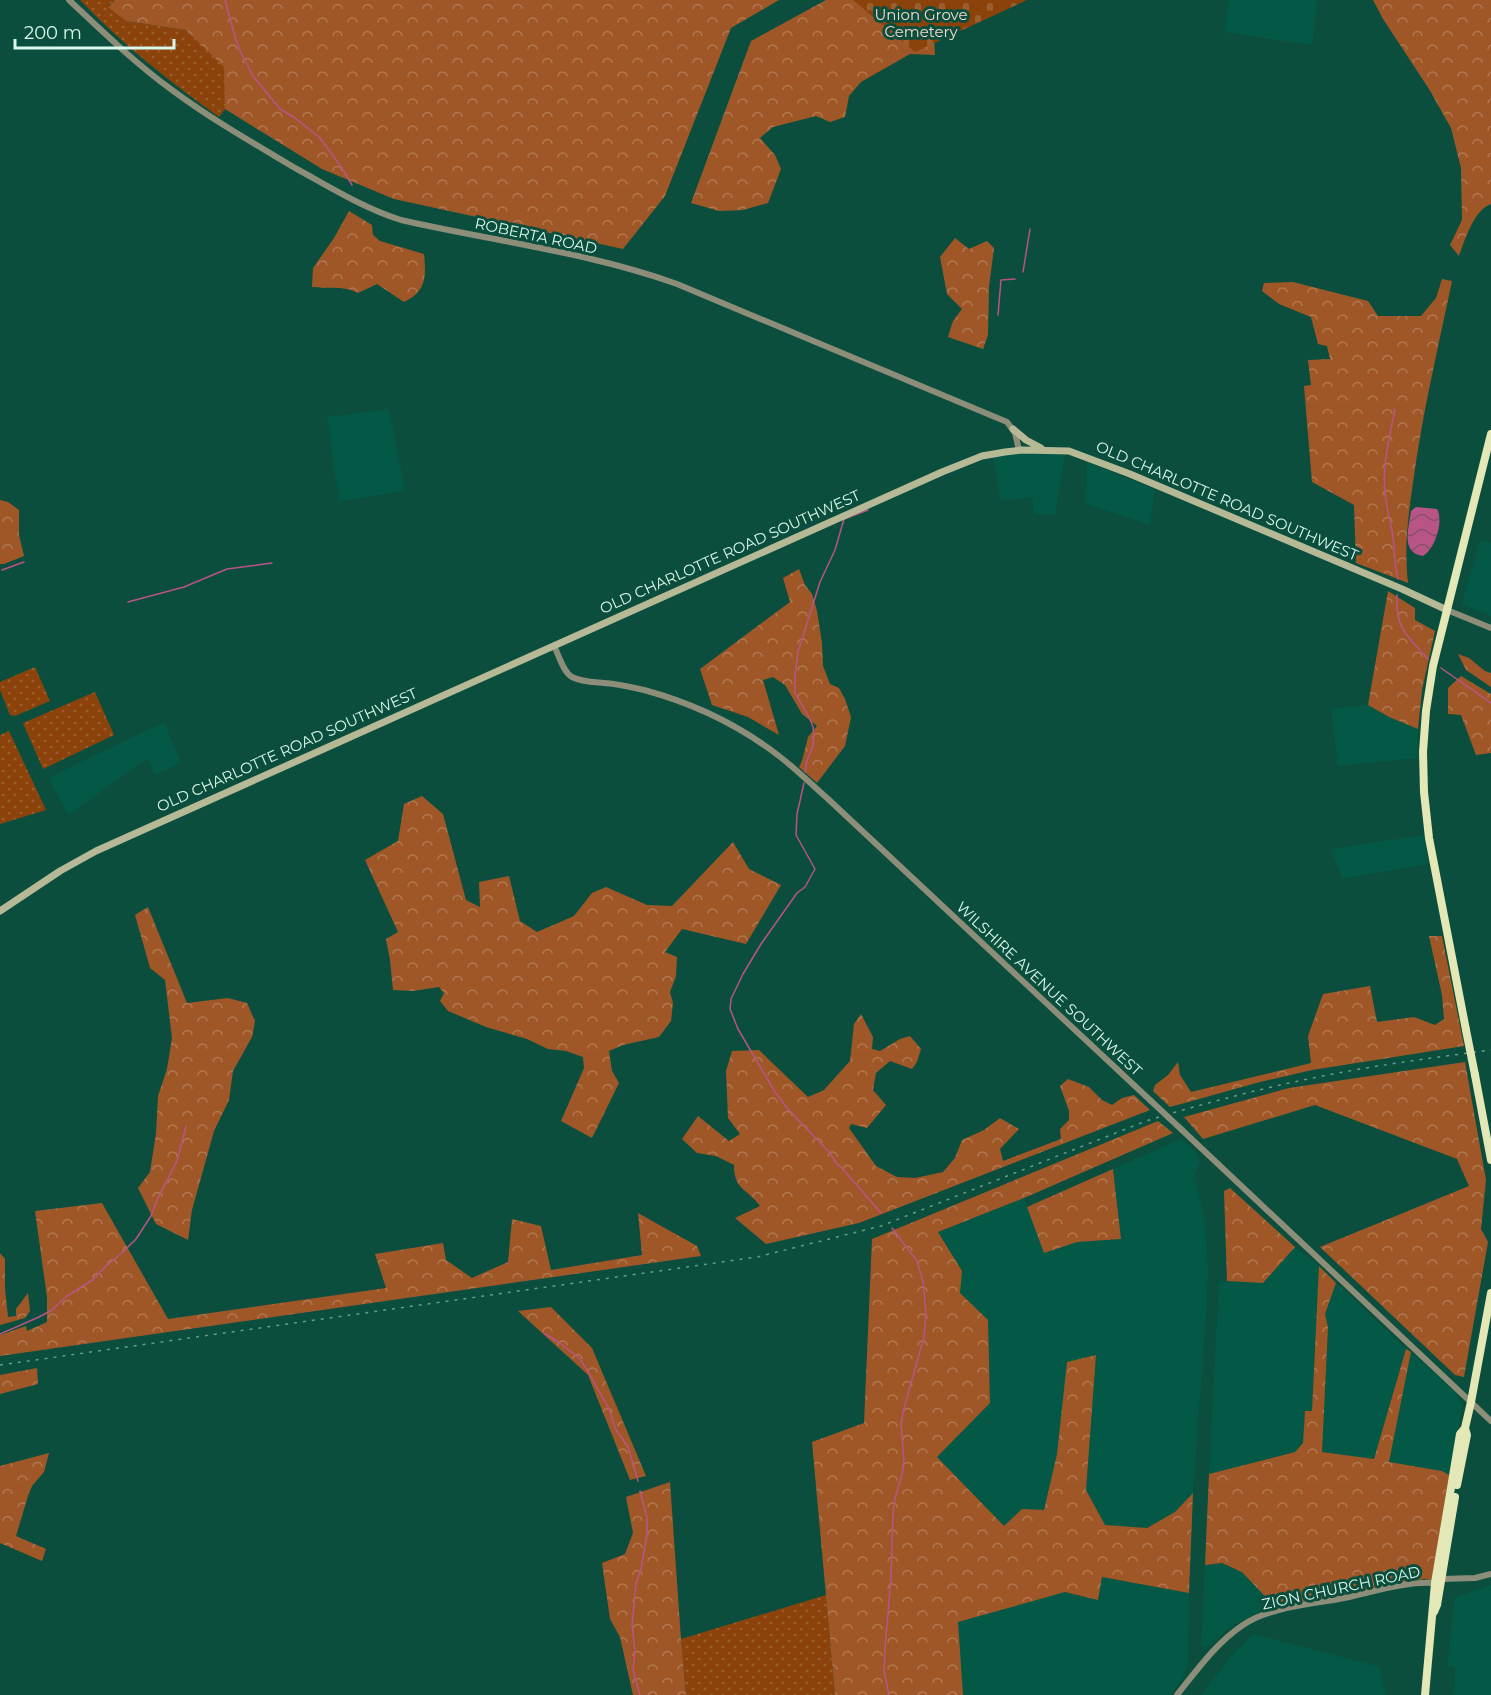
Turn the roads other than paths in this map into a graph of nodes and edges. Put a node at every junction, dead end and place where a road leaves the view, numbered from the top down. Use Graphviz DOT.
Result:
graph roads {
  1 [pos="69,0"];
  2 [pos="1013,429"];
  3 [pos="1491,434"];
  4 [pos="1018,450"];
  5 [pos="1046,450"];
  6 [pos="1447,610"];
  7 [pos="1491,628"];
  8 [pos="554,646"];
  9 [pos="0,911"];
  10 [pos="1491,1160"];
  11 [pos="1491,1293"];
  12 [pos="1471,1402"];
  13 [pos="1491,1421"];
  14 [pos="1491,1574"];
  15 [pos="1438,1581"];
  16 [pos="1177,1695"];
  17 [pos="1425,1695"];
  1 -- 2 [label="street, ROBERTA ROAD"];
  2 -- 4 [label="street"];
  2 -- 5 [label="main road"];
  3 -- 6 [label="highway"];
  4 -- 5 [label="main road, OLD CHARLOTTE ROAD SOUTHWEST"];
  4 -- 8 [label="main road, OLD CHARLOTTE ROAD SOUTHWEST"];
  5 -- 6 [label="main road, OLD CHARLOTTE ROAD SOUTHWEST"];
  6 -- 7 [label="street, OLD CHARLOTTE ROAD SOUTHWEST"];
  6 -- 10 [label="highway, bridge"];
  8 -- 9 [label="main road, OLD CHARLOTTE ROAD SOUTHWEST"];
  8 -- 12 [label="street, WILSHIRE AVENUE SOUTHWEST, bridge"];
  11 -- 12 [label="highway"];
  12 -- 13 [label="street, WILSHIRE AVENUE SOUTHWEST"];
  12 -- 15 [label="highway"];
  14 -- 15 [label="street, ZION CHURCH ROAD"];
  15 -- 16 [label="street, ZION CHURCH ROAD"];
  15 -- 17 [label="highway"];
}
